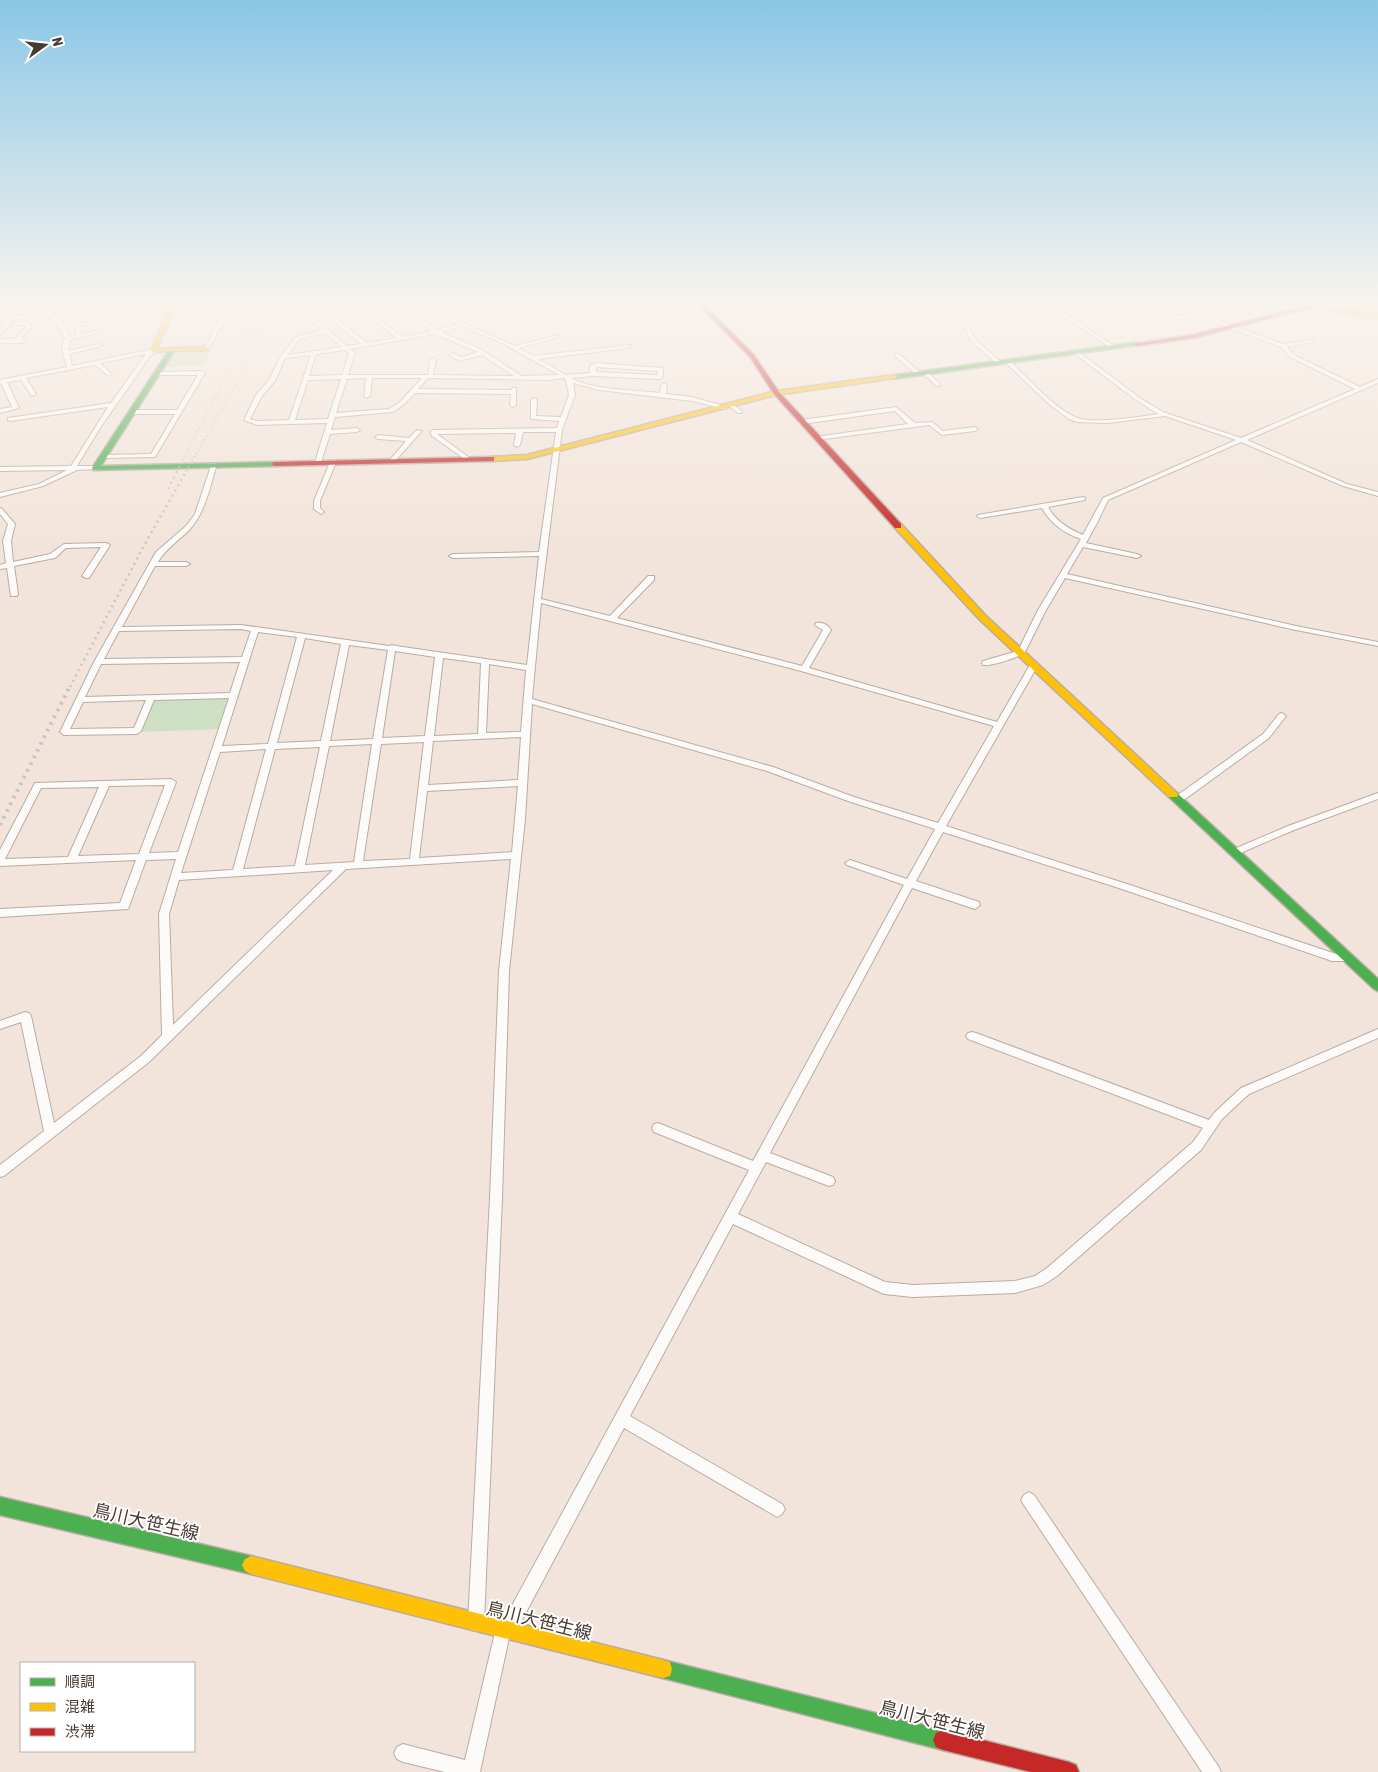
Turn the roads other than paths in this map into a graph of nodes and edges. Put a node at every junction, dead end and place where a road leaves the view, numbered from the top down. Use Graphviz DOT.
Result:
graph roads {
  1 [pos="3,384"];
  2 [pos="26,384"];
  3 [pos="128,384"];
  4 [pos="149,384"];
  5 [pos="196,384"];
  6 [pos="270,384"];
  7 [pos="304,384"];
  8 [pos="343,384"];
  9 [pos="368,384"];
  10 [pos="421,384"];
  11 [pos="479,384"];
  12 [pos="568,384"];
  13 [pos="580,384"];
  14 [pos="770,384"];
  15 [pos="848,384"];
  16 [pos="1029,384"];
  17 [pos="1118,384"];
  18 [pos="1349,384"];
  19 [pos="1372,384"];
  20 [pos="664,385"];
  21 [pos="1360,389"];
  22 [pos="413,391"];
  23 [pos="477,392"];
  24 [pos="776,393"];
  25 [pos="33,394"];
  26 [pos="663,395"];
  27 [pos="367,396"];
  28 [pos="534,400"];
  29 [pos="113,405"];
  30 [pos="513,405"];
  31 [pos="732,408"];
  32 [pos="0,412"];
  33 [pos="131,412"];
  34 [pos="179,412"];
  35 [pos="1164,414"];
  36 [pos="332,418"];
  37 [pos="10,419"];
  38 [pos="291,422"];
  39 [pos="802,422"];
  40 [pos="561,425"];
  41 [pos="912,425"];
  42 [pos="975,429"];
  43 [pos="357,430"];
  44 [pos="520,430"];
  45 [pos="419,431"];
  46 [pos="328,432"];
  47 [pos="378,437"];
  48 [pos="816,438"];
  49 [pos="411,440"];
  50 [pos="1241,440"];
  51 [pos="517,445"];
  52 [pos="556,450"];
  53 [pos="103,457"];
  54 [pos="469,460"];
  55 [pos="392,461"];
  56 [pos="318,462"];
  57 [pos="334,462"];
  58 [pos="214,464"];
  59 [pos="74,468"];
  60 [pos="96,468"];
  61 [pos="0,469"];
  62 [pos="1378,494"];
  63 [pos="0,495"];
  64 [pos="1083,500"];
  65 [pos="1044,506"];
  66 [pos="0,510"];
  67 [pos="321,512"];
  68 [pos="980,516"];
  69 [pos="1083,541"];
  70 [pos="542,554"];
  71 [pos="453,556"];
  72 [pos="1137,556"];
  73 [pos="153,564"];
  74 [pos="186,564"];
  75 [pos="10,565"];
  76 [pos="0,567"];
  77 [pos="1063,575"];
  78 [pos="86,576"];
  79 [pos="650,578"];
  80 [pos="14,594"];
  81 [pos="538,600"];
  82 [pos="612,619"];
  83 [pos="819,624"];
  84 [pos="255,628"];
  85 [pos="116,629"];
  86 [pos="302,635"];
  87 [pos="346,641"];
  88 [pos="1378,644"];
  89 [pos="392,648"];
  90 [pos="1020,652"];
  91 [pos="439,655"];
  92 [pos="245,659"];
  93 [pos="98,662"];
  94 [pos="484,662"];
  95 [pos="986,663"];
  96 [pos="1034,665"];
  97 [pos="531,668"];
  98 [pos="804,669"];
  99 [pos="233,695"];
  100 [pos="151,698"];
  101 [pos="80,700"];
  102 [pos="528,700"];
  103 [pos="1282,716"];
  104 [pos="999,725"];
  105 [pos="526,734"];
  106 [pos="482,736"];
  107 [pos="430,738"];
  108 [pos="377,741"];
  109 [pos="325,744"];
  110 [pos="272,746"];
  111 [pos="216,749"];
  112 [pos="522,783"];
  113 [pos="105,784"];
  114 [pos="424,788"];
  115 [pos="1378,796"];
  116 [pos="1178,799"];
  117 [pos="940,828"];
  118 [pos="1235,852"];
  119 [pos="181,855"];
  120 [pos="516,855"];
  121 [pos="144,856"];
  122 [pos="71,860"];
  123 [pos="0,861"];
  124 [pos="414,862"];
  125 [pos="850,863"];
  126 [pos="358,865"];
  127 [pos="344,866"];
  128 [pos="299,869"];
  129 [pos="237,873"];
  130 [pos="174,877"];
  131 [pos="910,884"];
  132 [pos="975,906"];
  133 [pos="0,913"];
  134 [pos="1348,958"];
  135 [pos="1378,986"];
  136 [pos="0,1025"];
  137 [pos="1378,1033"];
  138 [pos="168,1035"];
  139 [pos="972,1036"];
  140 [pos="1212,1126"];
  141 [pos="658,1128"];
  142 [pos="50,1132"];
  143 [pos="764,1156"];
  144 [pos="757,1168"];
  145 [pos="0,1172"];
  146 [pos="829,1181"];
  147 [pos="730,1218"];
  148 [pos="622,1419"];
  149 [pos="1029,1500"];
  150 [pos="0,1506"];
  151 [pos="777,1509"];
  152 [pos="476,1623"];
  153 [pos="505,1630"];
  154 [pos="402,1753"];
  155 [pos="472,1771"];
  156 [pos="1069,1772"];
  157 [pos="1212,1772"];
  1 -- 32 [label="street"];
  2 -- 25 [label="street"];
  3 -- 29 [label="street"];
  4 -- 33 [label="street"];
  5 -- 34 [label="street"];
  6 -- 38 [label="street"];
  7 -- 38 [label="street"];
  8 -- 36 [label="street"];
  9 -- 27 [label="street"];
  10 -- 22 [label="street"];
  11 -- 23 [label="street"];
  12 -- 40 [label="street"];
  13 -- 26 [label="street"];
  14 -- 24 [label="street"];
  15 -- 24 [label="street"];
  16 -- 35 [label="street"];
  17 -- 35 [label="street"];
  18 -- 21 [label="street"];
  19 -- 21 [label="street"];
  20 -- 26 [label="street"];
  21 -- 50 [label="street"];
  22 -- 23 [label="street"];
  22 -- 36 [label="street"];
  23 -- 30 [label="street"];
  24 -- 31 [label="street"];
  24 -- 39 [label="street"];
  26 -- 31 [label="street"];
  28 -- 40 [label="street"];
  29 -- 37 [label="street"];
  29 -- 59 [label="street"];
  31 -- 52 [label="street"];
  33 -- 34 [label="street"];
  33 -- 53 [label="street"];
  34 -- 53 [label="street"];
  35 -- 50 [label="street"];
  36 -- 38 [label="street"];
  36 -- 46 [label="street"];
  39 -- 41 [label="street"];
  39 -- 48 [label="street"];
  40 -- 44 [label="street"];
  40 -- 52 [label="street"];
  41 -- 42 [label="street"];
  41 -- 48 [label="street"];
  43 -- 46 [label="street"];
  44 -- 51 [label="street"];
  44 -- 54 [label="street"];
  45 -- 49 [label="street"];
  46 -- 56 [label="street"];
  47 -- 49 [label="street"];
  48 -- 90 [label="street"];
  49 -- 55 [label="street"];
  50 -- 62 [label="street"];
  50 -- 69 [label="street"];
  52 -- 54 [label="street"];
  52 -- 70 [label="street"];
  53 -- 60 [label="street"];
  54 -- 55 [label="street"];
  55 -- 57 [label="street"];
  56 -- 57 [label="street"];
  56 -- 58 [label="street"];
  57 -- 67 [label="street"];
  58 -- 60 [label="street"];
  58 -- 73 [label="street"];
  59 -- 60 [label="street"];
  59 -- 61 [label="street"];
  59 -- 63 [label="street"];
  64 -- 65 [label="street"];
  65 -- 68 [label="street"];
  65 -- 69 [label="street"];
  66 -- 75 [label="street"];
  69 -- 72 [label="street"];
  69 -- 77 [label="street"];
  70 -- 71 [label="street"];
  70 -- 81 [label="street"];
  73 -- 74 [label="street"];
  73 -- 85 [label="street"];
  75 -- 76 [label="street"];
  75 -- 78 [label="street"];
  75 -- 80 [label="street"];
  77 -- 88 [label="street"];
  77 -- 90 [label="street"];
  79 -- 82 [label="street"];
  81 -- 82 [label="street"];
  81 -- 97 [label="street"];
  82 -- 98 [label="street"];
  83 -- 98 [label="street"];
  84 -- 85 [label="street"];
  84 -- 86 [label="street"];
  84 -- 92 [label="street"];
  85 -- 93 [label="street"];
  86 -- 87 [label="street"];
  86 -- 110 [label="street"];
  87 -- 89 [label="street"];
  87 -- 109 [label="street"];
  89 -- 91 [label="street"];
  89 -- 108 [label="street"];
  90 -- 95 [label="street"];
  90 -- 96 [label="street"];
  91 -- 94 [label="street"];
  91 -- 107 [label="street"];
  92 -- 93 [label="street"];
  92 -- 99 [label="street"];
  93 -- 101 [label="street"];
  94 -- 97 [label="street"];
  94 -- 106 [label="street"];
  96 -- 104 [label="street"];
  96 -- 116 [label="street"];
  97 -- 102 [label="street"];
  98 -- 104 [label="street"];
  99 -- 100 [label="street"];
  99 -- 111 [label="street"];
  100 -- 101 [label="street"];
  100 -- 101 [label="street"];
  102 -- 105 [label="street"];
  102 -- 117 [label="street"];
  103 -- 116 [label="street"];
  104 -- 117 [label="street"];
  105 -- 106 [label="street"];
  105 -- 112 [label="street"];
  106 -- 107 [label="street"];
  107 -- 108 [label="street"];
  107 -- 114 [label="street"];
  108 -- 109 [label="street"];
  108 -- 126 [label="street"];
  109 -- 110 [label="street"];
  109 -- 128 [label="street"];
  110 -- 111 [label="street"];
  110 -- 129 [label="street"];
  111 -- 119 [label="street"];
  112 -- 114 [label="street"];
  112 -- 120 [label="street"];
  113 -- 121 [label="street"];
  113 -- 122 [label="street"];
  113 -- 123 [label="street"];
  114 -- 124 [label="street"];
  115 -- 118 [label="street"];
  116 -- 118 [label="street"];
  117 -- 131 [label="street"];
  117 -- 134 [label="street"];
  118 -- 134 [label="street"];
  119 -- 121 [label="street"];
  119 -- 130 [label="street"];
  120 -- 124 [label="street"];
  120 -- 152 [label="street"];
  121 -- 122 [label="street"];
  121 -- 133 [label="street"];
  122 -- 123 [label="street"];
  124 -- 126 [label="street"];
  125 -- 131 [label="street"];
  126 -- 127 [label="street"];
  127 -- 128 [label="street"];
  127 -- 138 [label="street"];
  128 -- 129 [label="street"];
  129 -- 130 [label="street"];
  130 -- 138 [label="street"];
  131 -- 132 [label="street"];
  131 -- 143 [label="street"];
  134 -- 135 [label="street"];
  136 -- 142 [label="street"];
  137 -- 140 [label="street"];
  138 -- 142 [label="street"];
  139 -- 140 [label="street"];
  140 -- 147 [label="street"];
  141 -- 144 [label="street"];
  142 -- 145 [label="street"];
  143 -- 144 [label="street"];
  143 -- 146 [label="street"];
  144 -- 147 [label="street"];
  147 -- 148 [label="street"];
  148 -- 151 [label="street"];
  148 -- 153 [label="street"];
  149 -- 157 [label="street"];
  150 -- 152 [label="street, 鳥川大笹生線"];
  152 -- 153 [label="street, 鳥川大笹生線"];
  153 -- 155 [label="street"];
  153 -- 156 [label="street, 鳥川大笹生線"];
  154 -- 155 [label="street"];
}
